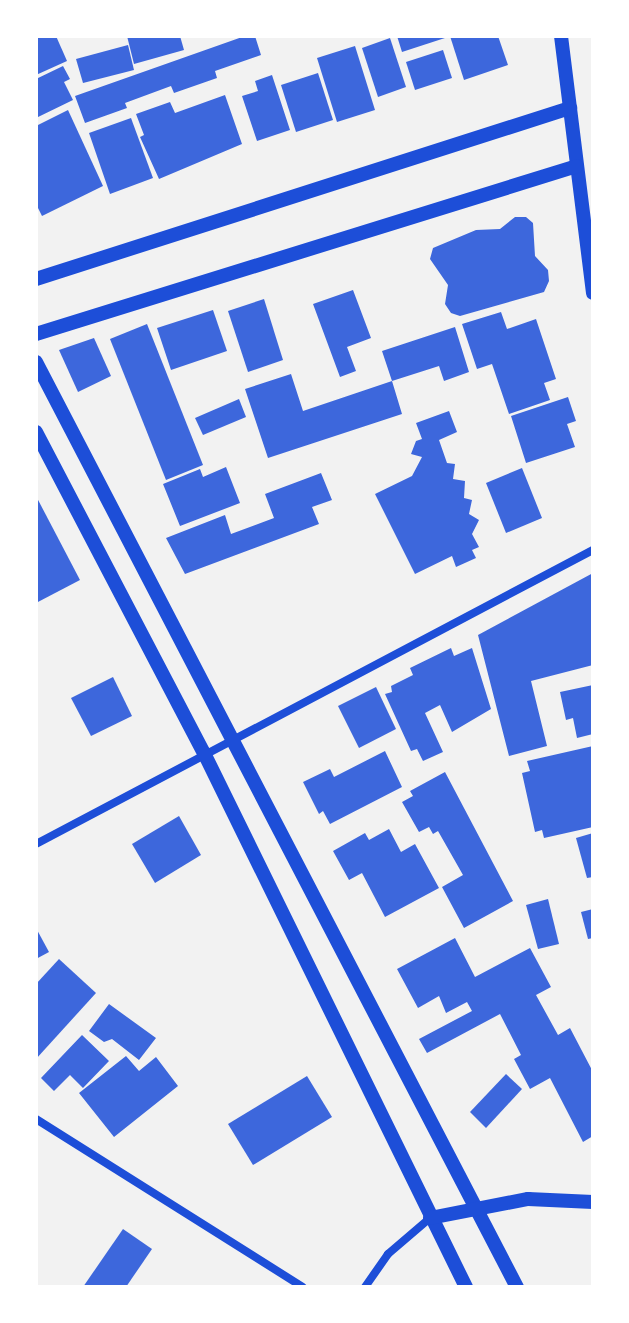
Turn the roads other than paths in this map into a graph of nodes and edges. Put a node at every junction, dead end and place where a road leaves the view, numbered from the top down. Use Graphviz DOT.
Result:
graph roads {
  1 [pos="561,36"];
  2 [pos="570,108"];
  3 [pos="577,166"];
  4 [pos="36,279"];
  5 [pos="593,293"];
  6 [pos="36,334"];
  7 [pos="36,362"];
  8 [pos="36,432"];
  9 [pos="593,550"];
  10 [pos="233,739"];
  11 [pos="204,753"];
  12 [pos="36,844"];
  13 [pos="36,1119"];
  14 [pos="593,1202"];
  15 [pos="477,1208"];
  16 [pos="430,1218"];
  17 [pos="303,1287"];
  18 [pos="365,1287"];
  19 [pos="466,1287"];
  20 [pos="517,1287"];
  1 -- 2 [label="street"];
  2 -- 3 [label="street"];
  2 -- 4 [label="street"];
  3 -- 5 [label="street"];
  3 -- 6 [label="street"];
  7 -- 10 [label="street"];
  8 -- 11 [label="street"];
  9 -- 10 [label="street"];
  10 -- 11 [label="street"];
  10 -- 15 [label="street"];
  11 -- 12 [label="street"];
  11 -- 16 [label="street"];
  13 -- 17 [label="street"];
  14 -- 15 [label="street"];
  15 -- 16 [label="street"];
  15 -- 20 [label="street"];
  16 -- 18 [label="street"];
  16 -- 19 [label="street"];
}
